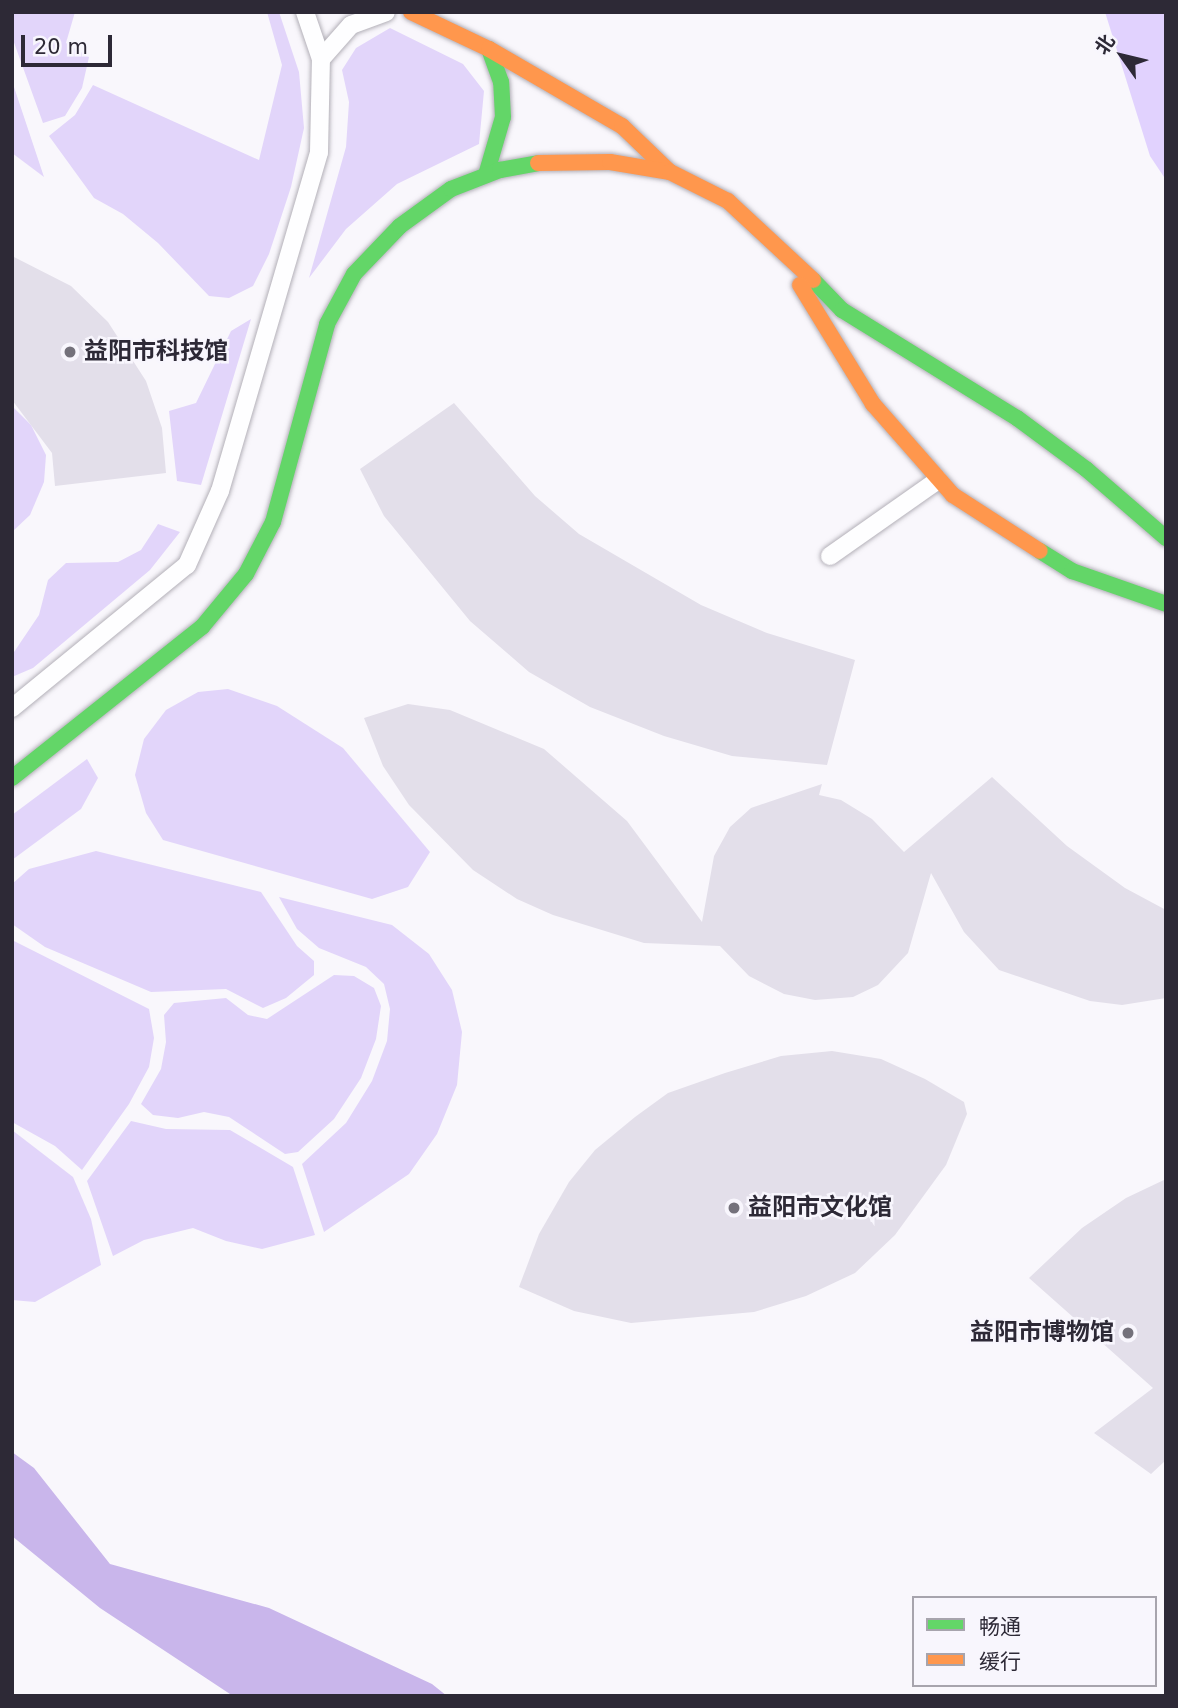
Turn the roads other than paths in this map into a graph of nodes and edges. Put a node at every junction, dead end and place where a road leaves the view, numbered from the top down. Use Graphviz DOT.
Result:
graph roads {
  1 [pos="304,12"];
  2 [pos="386,12"];
  3 [pos="411,12"];
  4 [pos="489,49"];
  5 [pos="321,59"];
  6 [pos="670,172"];
  7 [pos="486,175"];
  8 [pos="789,257"];
  9 [pos="938,480"];
  10 [pos="1166,538"];
  11 [pos="830,556"];
  12 [pos="1166,604"];
  13 [pos="12,708"];
  14 [pos="12,751"];
  15 [pos="19,773"];
  1 -- 5 [label="lane"];
  2 -- 5 [label="lane"];
  3 -- 4 [label="street"];
  4 -- 6 [label="street"];
  4 -- 7 [label="street"];
  5 -- 13 [label="lane"];
  6 -- 7 [label="street"];
  6 -- 8 [label="street"];
  7 -- 15 [label="street"];
  8 -- 9 [label="street"];
  8 -- 10 [label="street"];
  9 -- 11 [label="lane"];
  9 -- 12 [label="street"];
  14 -- 15 [label="lane"];
}
